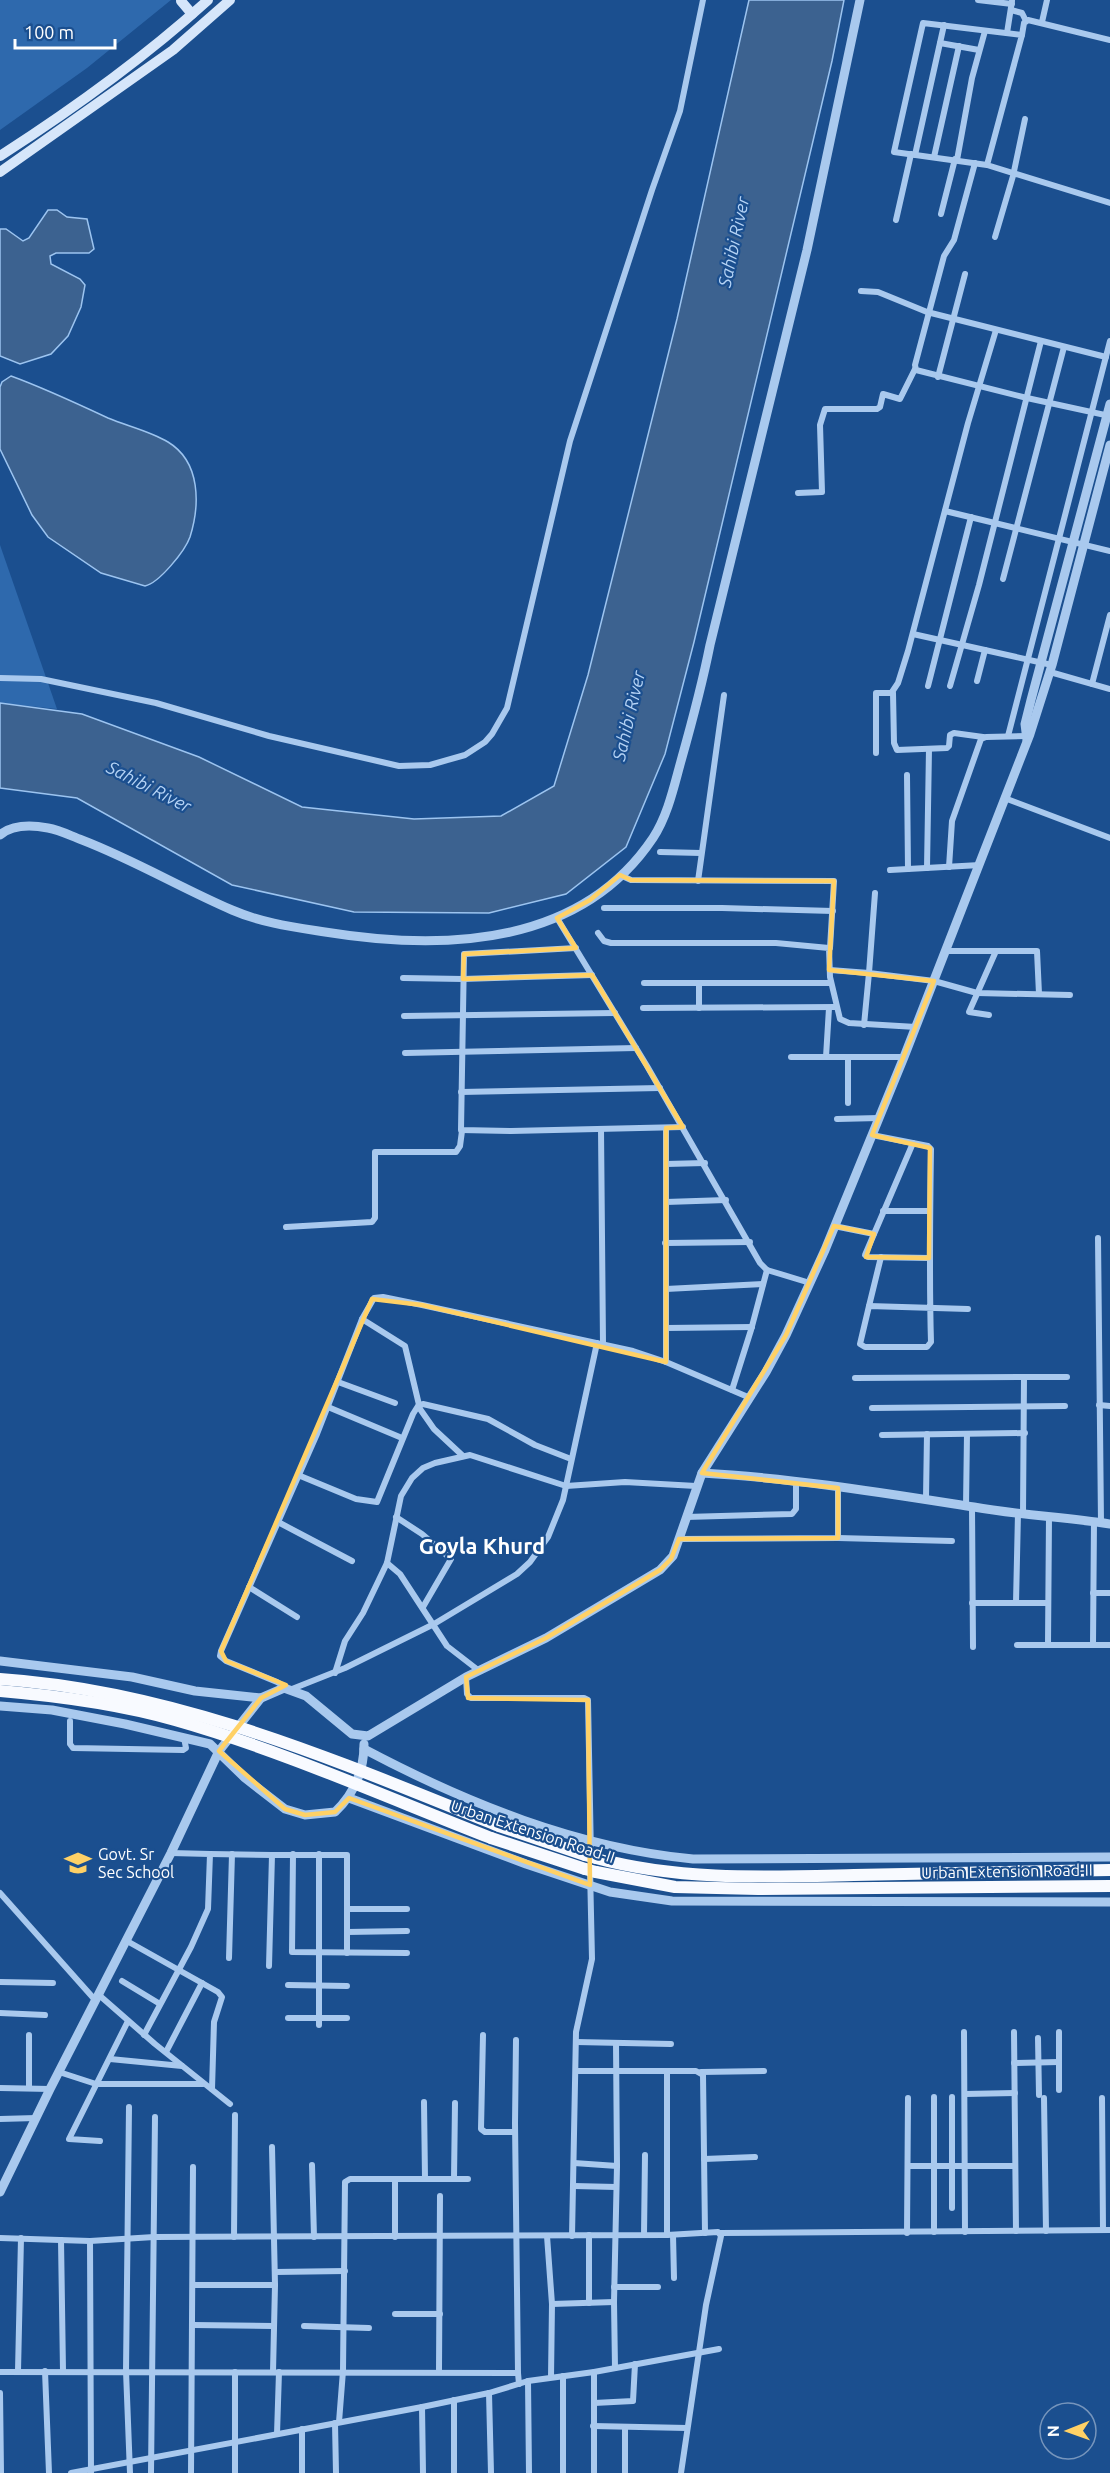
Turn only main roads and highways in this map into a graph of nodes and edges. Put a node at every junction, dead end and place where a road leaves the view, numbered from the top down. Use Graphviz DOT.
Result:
graph roads {
  1 [pos="208,0"];
  2 [pos="230,0"];
  3 [pos="181,1"];
  4 [pos="192,14"];
  5 [pos="0,156"];
  6 [pos="0,172"];
  7 [pos="0,1679"];
  8 [pos="0,1691"];
  9 [pos="1110,1870"];
  10 [pos="1110,1886"];
  1 -- 4 [label="main road"];
  2 -- 6 [label="main road"];
  3 -- 4 [label="main road"];
  4 -- 5 [label="main road"];
  7 -- 9 [label="highway, Urban Extension Road-II, bridge"];
  8 -- 10 [label="highway, Urban Extension Road-II, bridge"];
}
